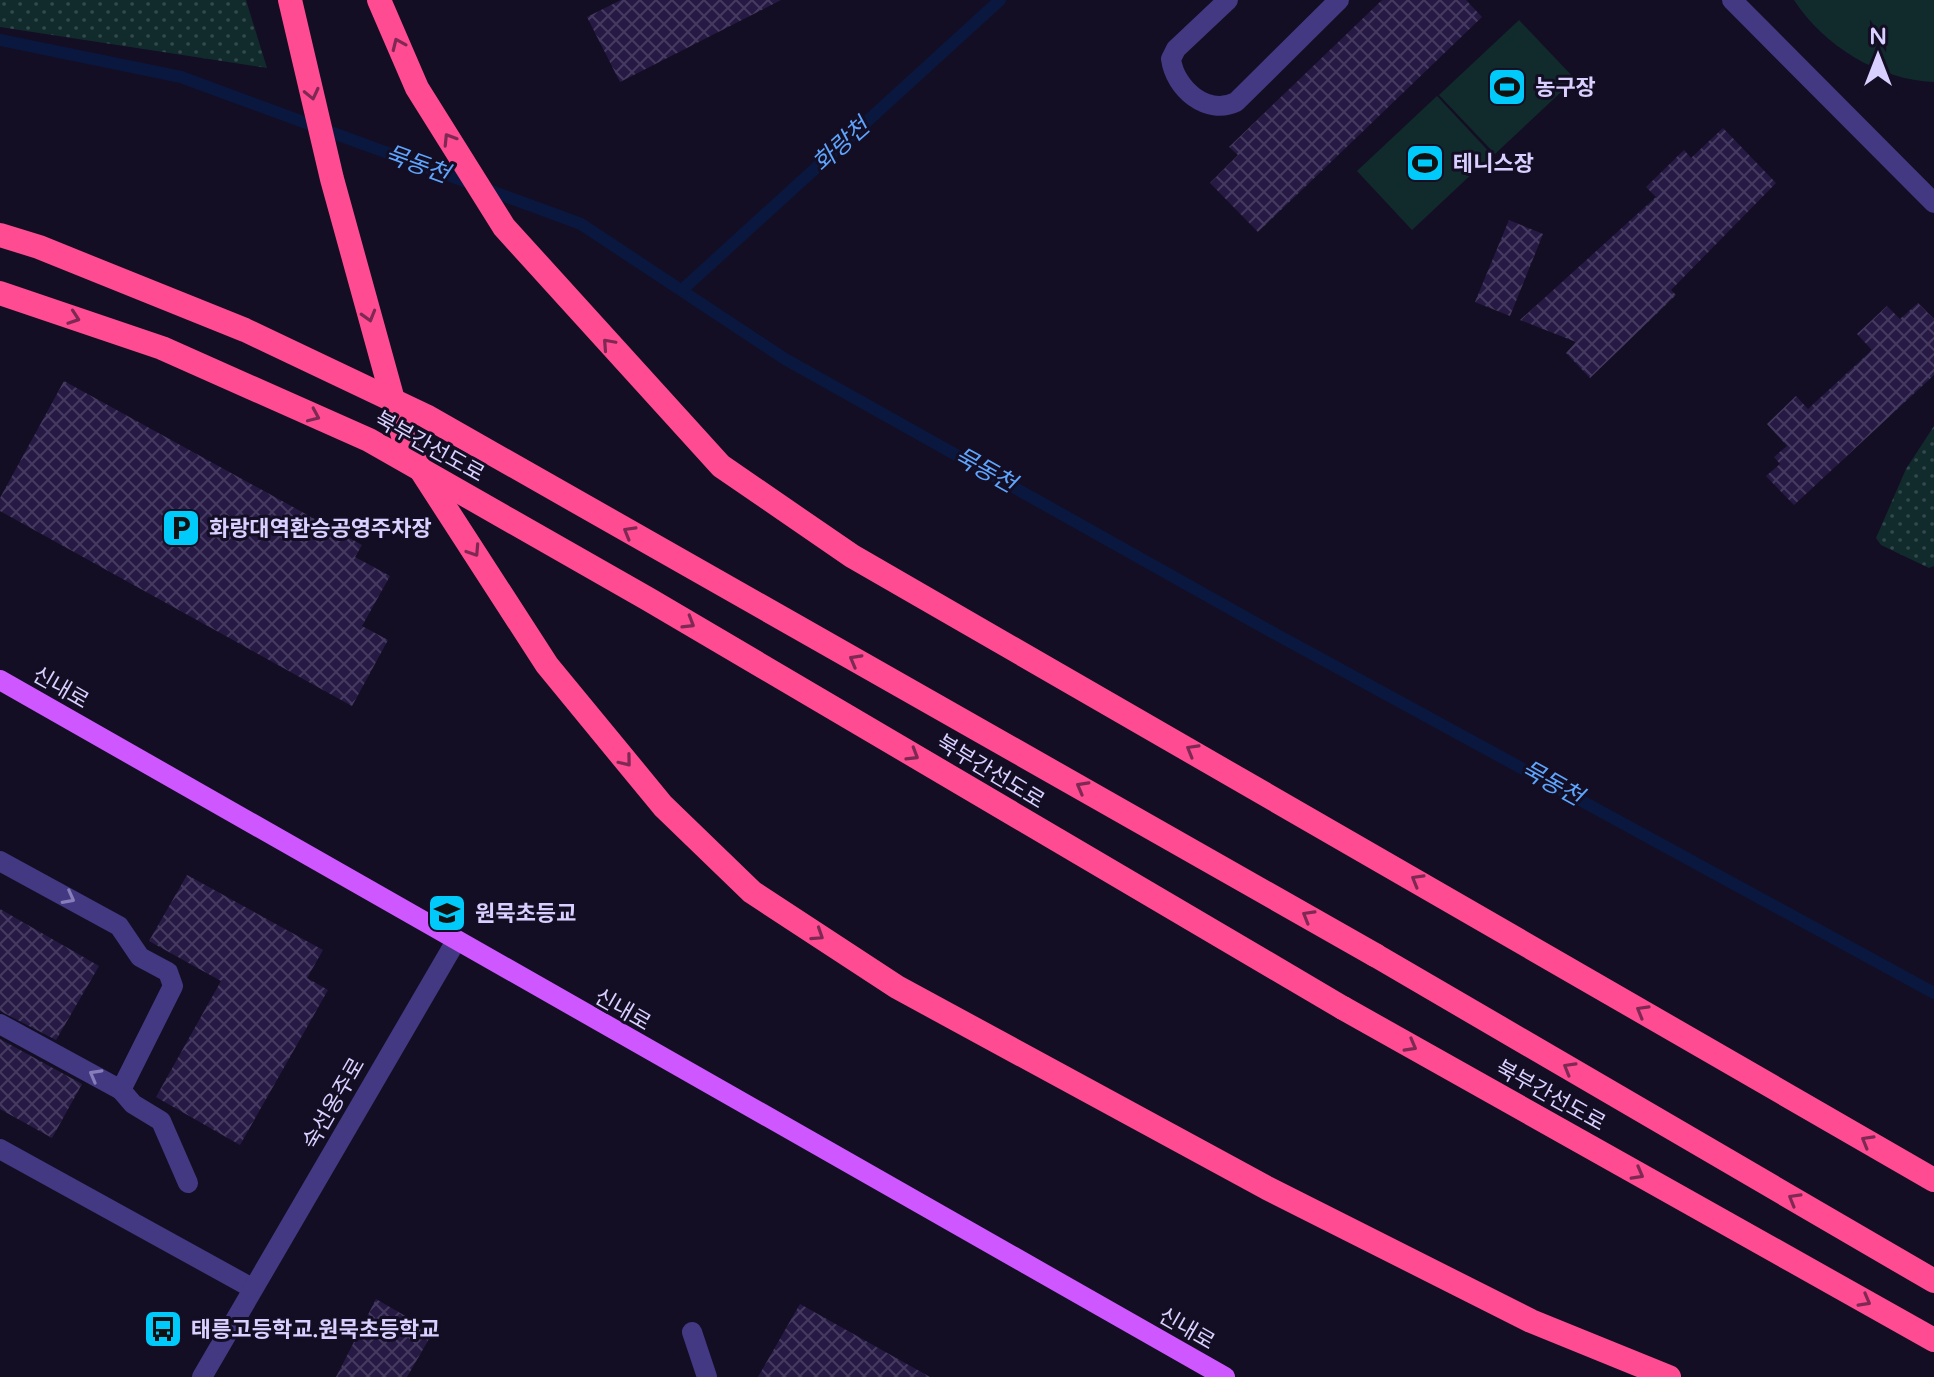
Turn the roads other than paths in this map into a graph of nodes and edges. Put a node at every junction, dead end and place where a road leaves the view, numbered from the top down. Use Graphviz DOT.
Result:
graph roads {
  1 [pos="379,0"];
  2 [pos="1228,0"];
  3 [pos="1339,0"];
  4 [pos="1732,0"];
  5 [pos="293,9"];
  6 [pos="1934,203"];
  7 [pos="0,235"];
  8 [pos="0,293"];
  9 [pos="0,680"];
  10 [pos="0,861"];
  11 [pos="456,941"];
  12 [pos="0,1024"];
  13 [pos="121,1090"];
  14 [pos="0,1149"];
  15 [pos="1934,1180"];
  16 [pos="188,1183"];
  17 [pos="1934,1281"];
  18 [pos="252,1288"];
  19 [pos="692,1332"];
  20 [pos="1934,1340"];
  21 [pos="202,1377"];
  22 [pos="707,1377"];
  23 [pos="1225,1377"];
  24 [pos="1669,1377"];
  15 -- 1 [label="highway, one-way"];
  2 -- 3 [label="street"];
  4 -- 6 [label="street"];
  5 -- 24 [label="highway, one-way"];
  17 -- 7 [label="highway, 북부간선도로, one-way, bridge"];
  8 -- 20 [label="highway, 북부간선도로, one-way, bridge"];
  9 -- 11 [label="main road, 신내로"];
  10 -- 13 [label="street, one-way"];
  11 -- 18 [label="street, 숙선옹주로"];
  11 -- 23 [label="main road, 신내로"];
  13 -- 12 [label="street, one-way"];
  13 -- 16 [label="street"];
  14 -- 18 [label="street"];
  18 -- 21 [label="street, 숙선옹주로"];
  19 -- 22 [label="street"];
}
